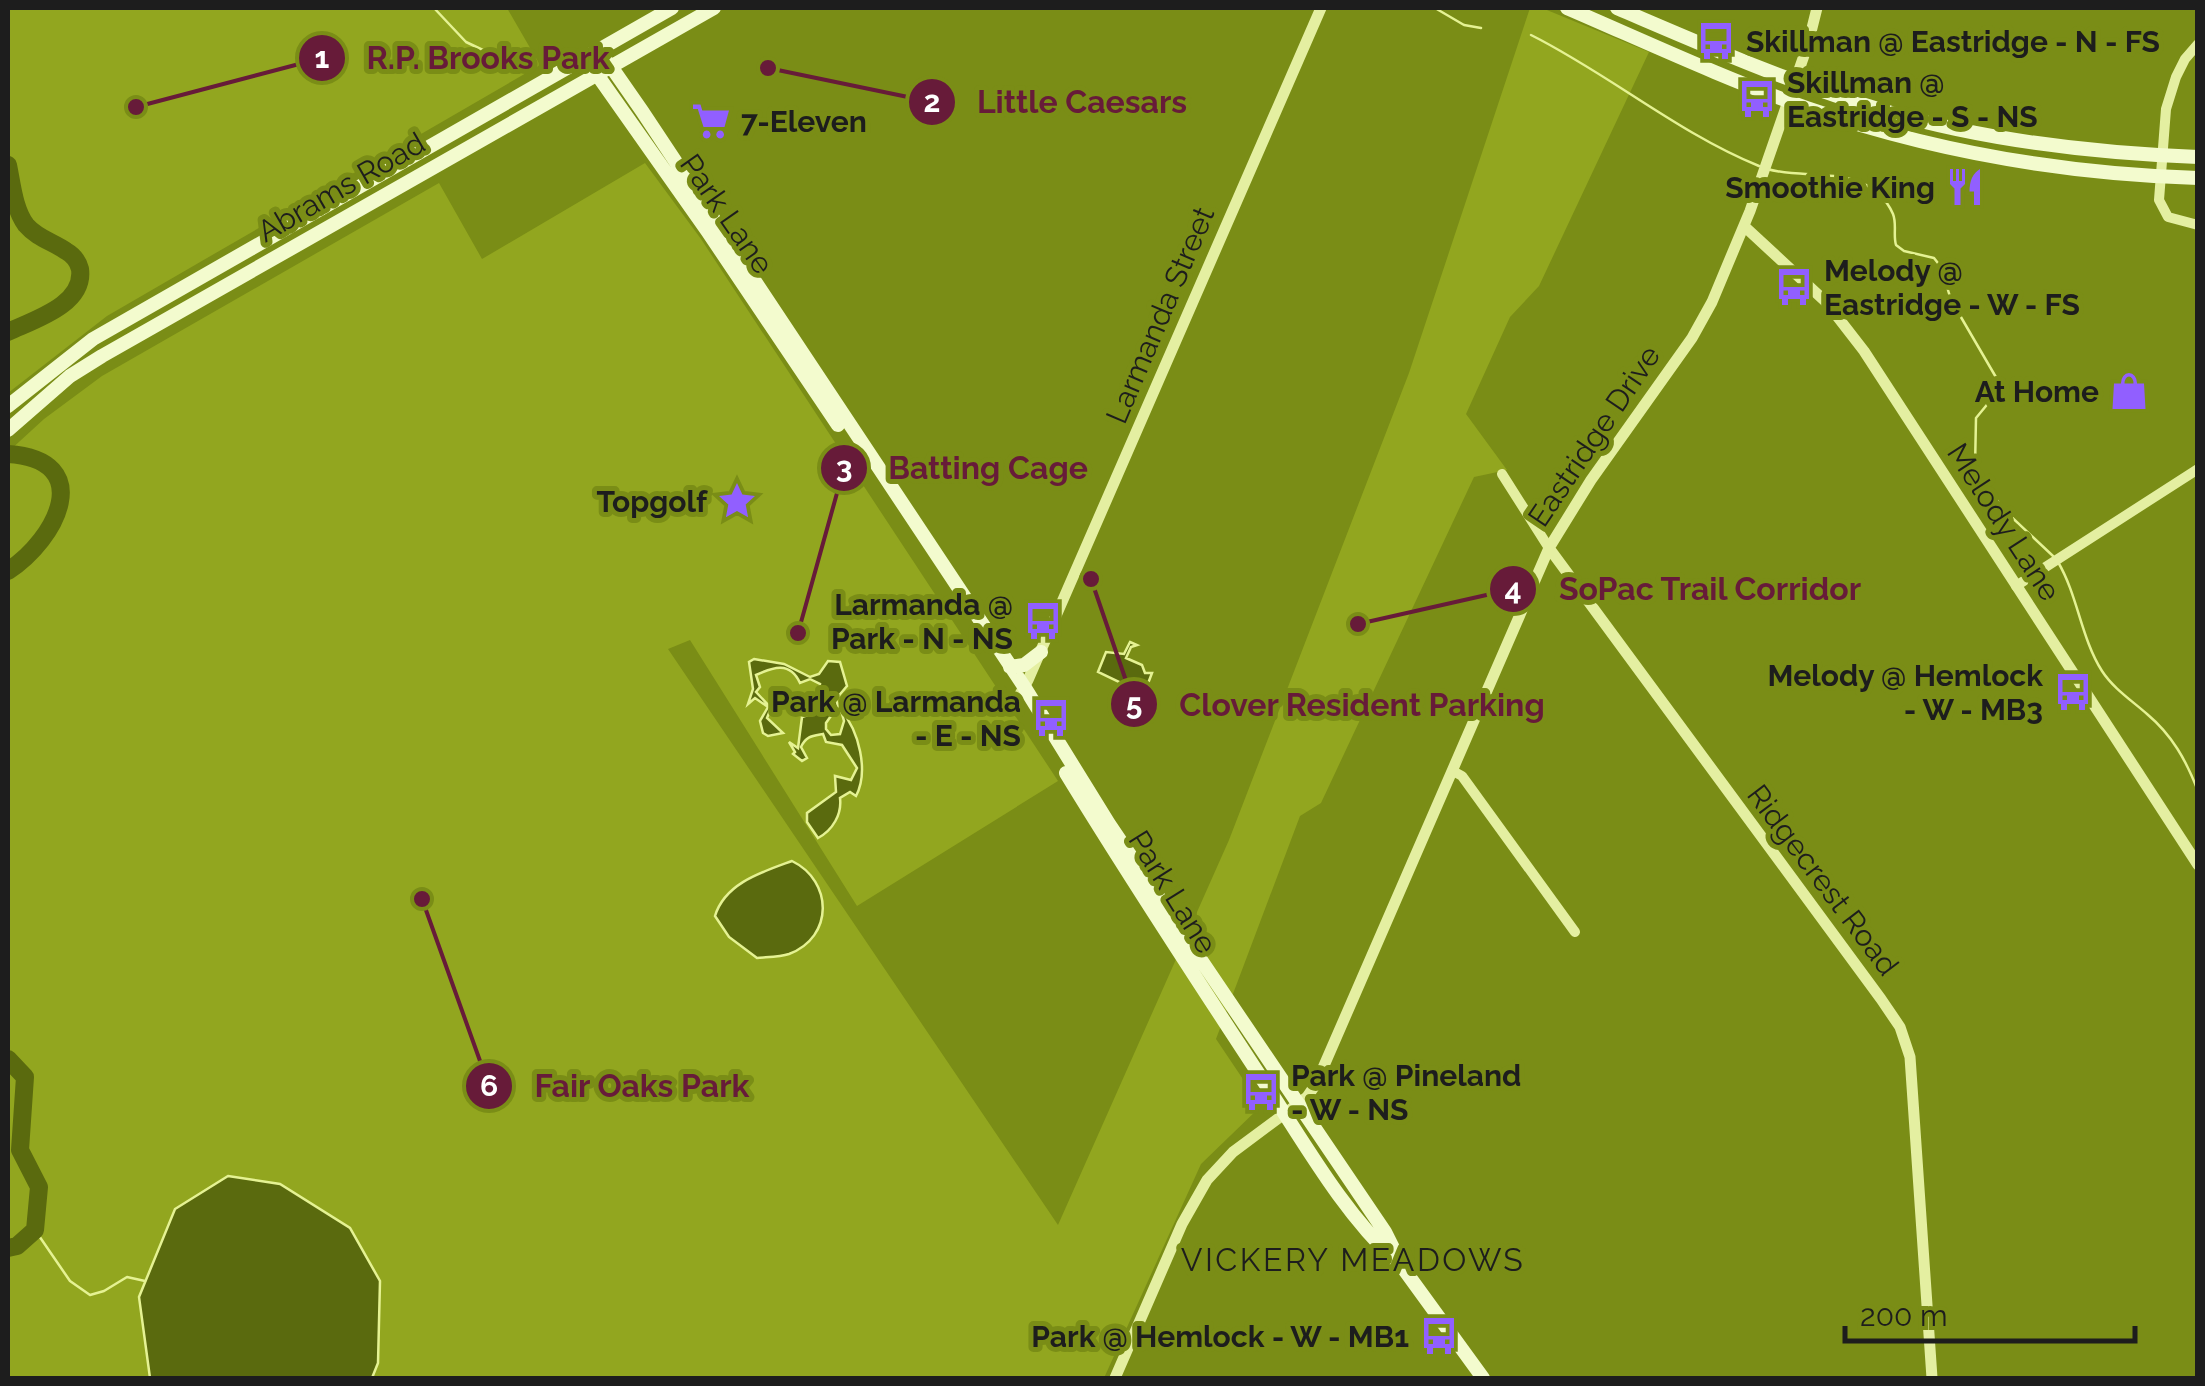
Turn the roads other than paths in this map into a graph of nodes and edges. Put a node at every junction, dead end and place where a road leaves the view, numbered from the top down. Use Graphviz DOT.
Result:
graph roads {
  1 [pos="672,8"];
  2 [pos="714,8"];
  3 [pos="1321,8"];
  4 [pos="1567,8"];
  5 [pos="1617,8"];
  6 [pos="1816,8"];
  7 [pos="2198,44"];
  8 [pos="594,52"];
  9 [pos="603,69"];
  10 [pos="1795,82"];
  11 [pos="1788,101"];
  12 [pos="2008,138"];
  13 [pos="2162,156"];
  14 [pos="2004,158"];
  15 [pos="2198,158"];
  16 [pos="2160,176"];
  17 [pos="2198,178"];
  18 [pos="2198,225"];
  19 [pos="1744,226"];
  20 [pos="8,406"];
  21 [pos="8,430"];
  22 [pos="2198,469"];
  23 [pos="1502,474"];
  24 [pos="1549,548"];
  25 [pos="2016,586"];
  26 [pos="1041,652"];
  27 [pos="1010,666"];
  28 [pos="1022,692"];
  29 [pos="1453,771"];
  30 [pos="2198,865"];
  31 [pos="1576,932"];
  32 [pos="1291,1109"];
  33 [pos="1115,1378"];
  34 [pos="1482,1378"];
  35 [pos="1932,1378"];
  1 -- 8 [label="main road, Abrams Road"];
  2 -- 9 [label="main road, Abrams Road"];
  3 -- 26 [label="street, Larmanda Street"];
  4 -- 11 [label="main road"];
  5 -- 10 [label="main road"];
  6 -- 10 [label="street, Eastridge Drive"];
  7 -- 13 [label="street"];
  8 -- 9 [label="main road, Park Lane"];
  8 -- 20 [label="main road, Abrams Road"];
  9 -- 21 [label="main road, Abrams Road"];
  9 -- 27 [label="main road, Park Lane"];
  9 -- 28 [label="main road, Park Lane"];
  10 -- 11 [label="street, Eastridge Drive"];
  10 -- 12 [label="main road"];
  11 -- 14 [label="main road"];
  11 -- 19 [label="street, Eastridge Drive"];
  12 -- 13 [label="main road"];
  12 -- 14 [label="main road"];
  13 -- 15 [label="main road"];
  13 -- 16 [label="street"];
  14 -- 16 [label="main road"];
  16 -- 17 [label="main road"];
  16 -- 18 [label="street"];
  19 -- 24 [label="street, Eastridge Drive"];
  19 -- 25 [label="street, Melody Lane"];
  22 -- 25 [label="street"];
  23 -- 24 [label="street, Ridgecrest Road"];
  24 -- 29 [label="street, Eastridge Drive"];
  24 -- 35 [label="street, Ridgecrest Road"];
  25 -- 30 [label="street, Melody Lane"];
  26 -- 27 [label="main road"];
  26 -- 28 [label="street, Larmanda Street"];
  27 -- 28 [label="main road, Park Lane"];
  28 -- 32 [label="main road, Park Lane"];
  29 -- 31 [label="street"];
  29 -- 32 [label="street, Eastridge Drive"];
  32 -- 33 [label="street"];
  32 -- 34 [label="main road, Park Lane"];
}
